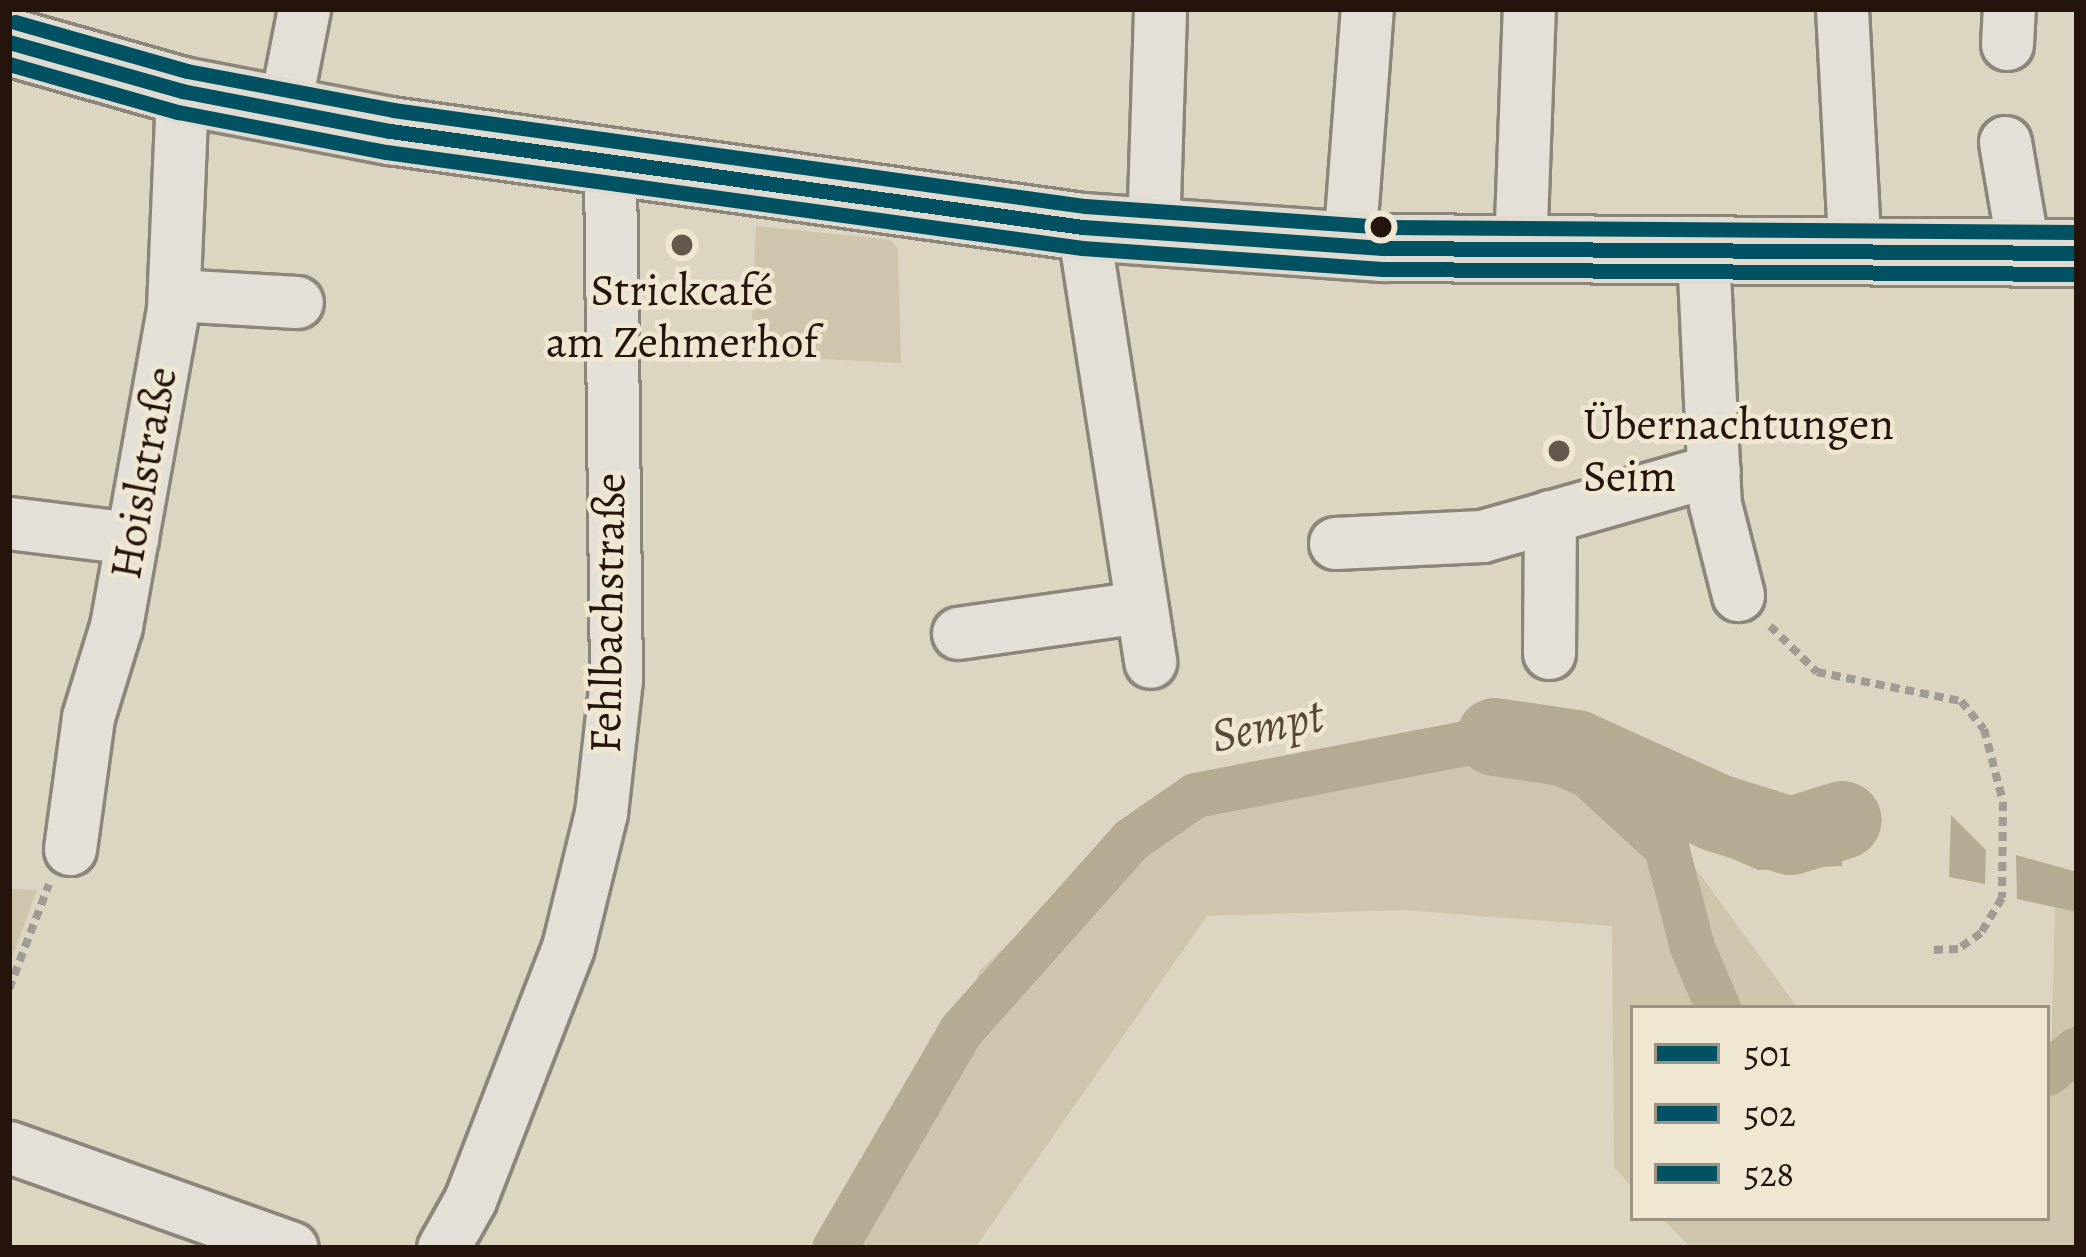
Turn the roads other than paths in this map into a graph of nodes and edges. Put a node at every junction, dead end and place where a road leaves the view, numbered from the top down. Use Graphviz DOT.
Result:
graph roads {
  1 [pos="304,9"];
  2 [pos="1160,9"];
  3 [pos="1367,9"];
  4 [pos="1529,9"];
  5 [pos="1843,9"];
  6 [pos="9,42"];
  7 [pos="182,91"];
  8 [pos="284,111"];
  9 [pos="2005,142"];
  10 [pos="610,165"];
  11 [pos="1083,227"];
  12 [pos="1153,234"];
  13 [pos="1349,246"];
  14 [pos="1520,250"];
  15 [pos="1703,253"];
  16 [pos="1855,253"];
  17 [pos="2051,253"];
  18 [pos="174,295"];
  19 [pos="296,302"];
  20 [pos="1714,470"];
  21 [pos="1550,516"];
  22 [pos="9,523"];
  23 [pos="132,538"];
  24 [pos="1335,543"];
  25 [pos="1738,595"];
  26 [pos="1141,607"];
  27 [pos="958,633"];
  28 [pos="1549,653"];
  29 [pos="1150,662"];
  30 [pos="70,849"];
  31 [pos="9,1148"];
  32 [pos="292,1248"];
  33 [pos="443,1248"];
  1 -- 8 [label="street"];
  2 -- 12 [label="street"];
  3 -- 13 [label="street"];
  4 -- 14 [label="street"];
  5 -- 16 [label="street"];
  6 -- 7 [label="main road"];
  7 -- 8 [label="main road"];
  7 -- 18 [label="street, Hoislstraße"];
  8 -- 10 [label="main road"];
  9 -- 17 [label="street"];
  10 -- 11 [label="main road"];
  10 -- 33 [label="street, Fehlbachstraße"];
  11 -- 12 [label="main road"];
  11 -- 26 [label="street"];
  12 -- 13 [label="main road"];
  13 -- 14 [label="main road"];
  14 -- 15 [label="main road"];
  15 -- 16 [label="main road"];
  15 -- 20 [label="street"];
  16 -- 17 [label="main road"];
  18 -- 19 [label="street"];
  18 -- 23 [label="street, Hoislstraße"];
  20 -- 21 [label="street"];
  20 -- 25 [label="street"];
  21 -- 24 [label="street"];
  21 -- 28 [label="street"];
  22 -- 23 [label="street"];
  23 -- 30 [label="street, Hoislstraße"];
  26 -- 27 [label="street"];
  26 -- 29 [label="street"];
  31 -- 32 [label="street"];
}
